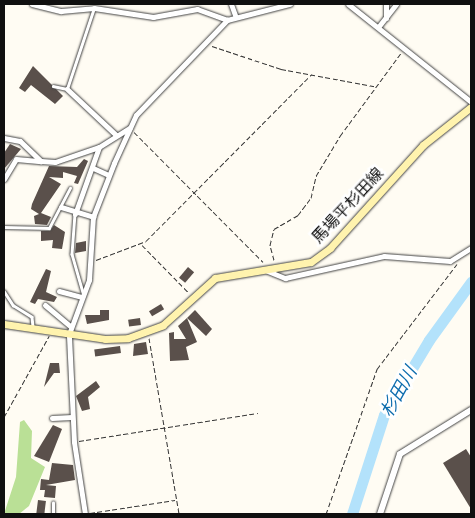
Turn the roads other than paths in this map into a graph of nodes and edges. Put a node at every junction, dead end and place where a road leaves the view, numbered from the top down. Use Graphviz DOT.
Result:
graph roads {
  1 [pos="32,4"];
  2 [pos="231,4"];
  3 [pos="290,4"];
  4 [pos="348,4"];
  5 [pos="386,4"];
  6 [pos="396,4"];
  7 [pos="94,8"];
  8 [pos="235,15"];
  9 [pos="386,18"];
  10 [pos="228,20"];
  11 [pos="379,26"];
  12 [pos="53,86"];
  13 [pos="67,90"];
  14 [pos="471,102"];
  15 [pos="471,107"];
  16 [pos="130,128"];
  17 [pos="116,135"];
  18 [pos="4,138"];
  19 [pos="99,147"];
  20 [pos="41,161"];
  21 [pos="93,168"];
  22 [pos="109,175"];
  23 [pos="4,179"];
  24 [pos="70,188"];
  25 [pos="61,207"];
  26 [pos="75,214"];
  27 [pos="93,217"];
  28 [pos="4,227"];
  29 [pos="471,248"];
  30 [pos="265,270"];
  31 [pos="60,290"];
  32 [pos="4,291"];
  33 [pos="82,295"];
  34 [pos="44,305"];
  35 [pos="4,324"];
  36 [pos="33,327"];
  37 [pos="70,331"];
  38 [pos="471,410"];
  39 [pos="72,417"];
  40 [pos="52,418"];
  41 [pos="73,486"];
  42 [pos="81,486"];
  43 [pos="54,502"];
  44 [pos="53,514"];
  45 [pos="85,514"];
  46 [pos="380,514"];
  1 -- 7 [label="street"];
  2 -- 8 [label="street"];
  3 -- 8 [label="street"];
  4 -- 11 [label="street"];
  5 -- 9 [label="street"];
  6 -- 9 [label="street"];
  7 -- 10 [label="street"];
  7 -- 13 [label="lane"];
  8 -- 10 [label="street"];
  9 -- 11 [label="street"];
  10 -- 16 [label="street"];
  11 -- 14 [label="street"];
  12 -- 13 [label="lane"];
  13 -- 17 [label="street"];
  15 -- 30 [label="main road, 馬場平杉田線"];
  16 -- 17 [label="street"];
  16 -- 22 [label="street"];
  17 -- 19 [label="street"];
  18 -- 20 [label="street"];
  19 -- 20 [label="street"];
  19 -- 21 [label="street"];
  20 -- 23 [label="street"];
  21 -- 22 [label="street"];
  21 -- 26 [label="street"];
  22 -- 27 [label="street"];
  24 -- 25 [label="lane"];
  25 -- 26 [label="street"];
  25 -- 28 [label="lane"];
  26 -- 27 [label="street"];
  26 -- 33 [label="lane"];
  27 -- 33 [label="street"];
  29 -- 30 [label="street"];
  30 -- 37 [label="main road, 馬場平杉田線"];
  31 -- 33 [label="street"];
  32 -- 36 [label="lane"];
  33 -- 37 [label="street"];
  34 -- 37 [label="street"];
  35 -- 36 [label="main road, 馬場平杉田線"];
  36 -- 37 [label="main road, 馬場平杉田線"];
  37 -- 39 [label="street"];
  38 -- 46 [label="street"];
  39 -- 40 [label="street"];
  39 -- 42 [label="street"];
  41 -- 42 [label="street"];
  42 -- 45 [label="street"];
  43 -- 44 [label="lane"];
}
